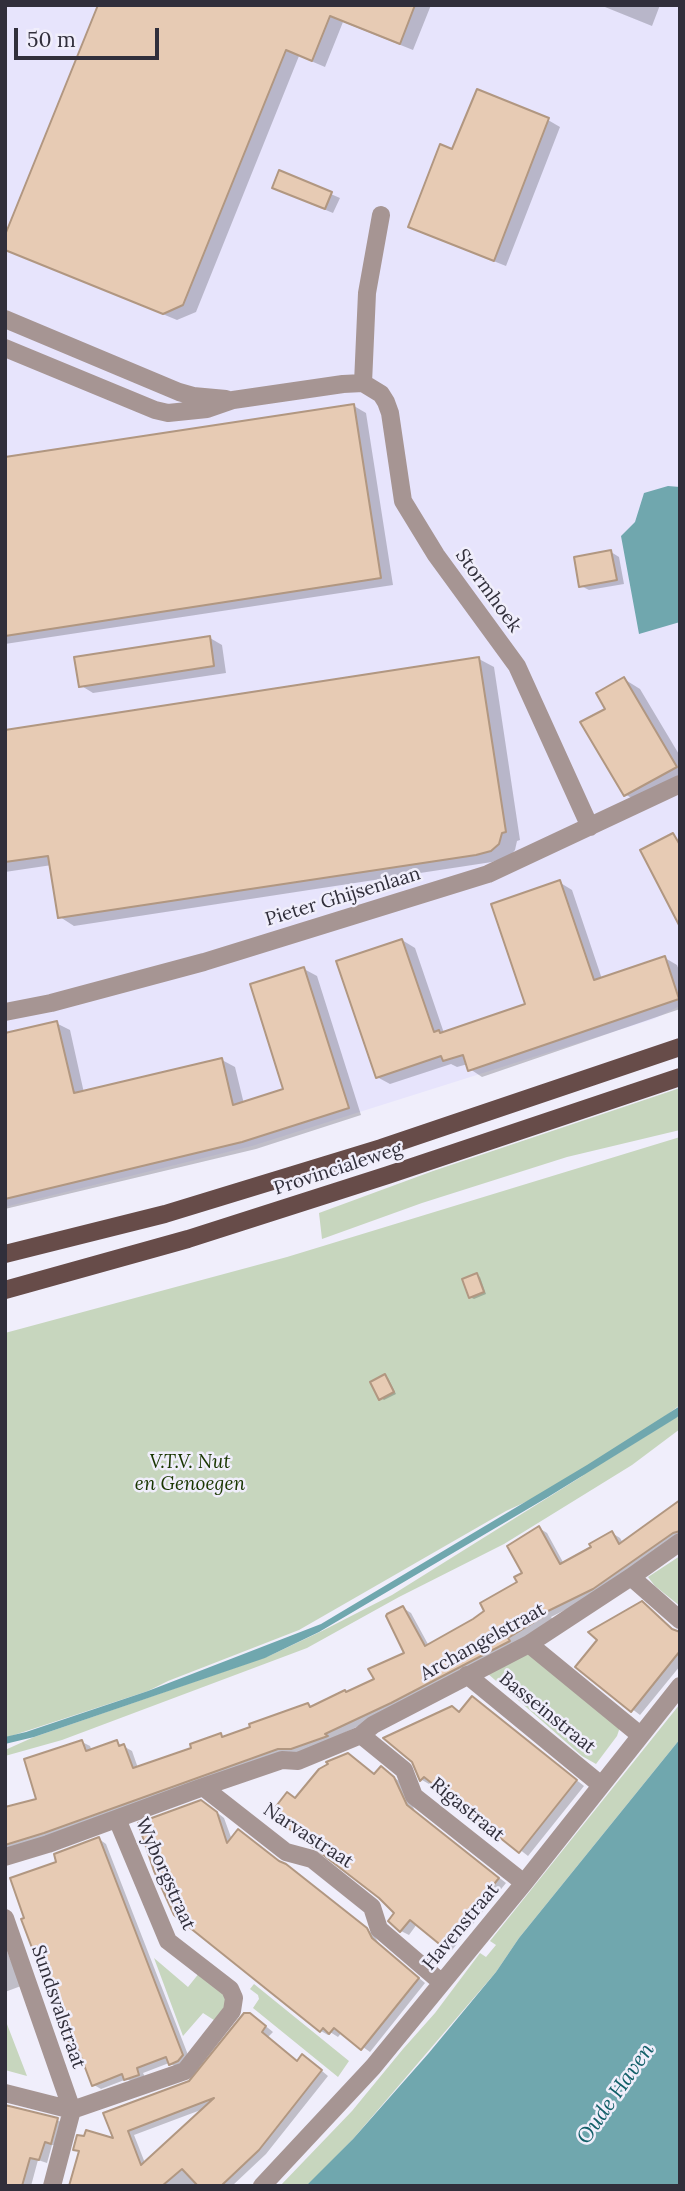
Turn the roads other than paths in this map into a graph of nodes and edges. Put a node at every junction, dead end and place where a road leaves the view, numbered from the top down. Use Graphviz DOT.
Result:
graph roads {
  1 [pos="381,215"];
  2 [pos="5,319"];
  3 [pos="5,348"];
  4 [pos="363,383"];
  5 [pos="233,400"];
  6 [pos="680,784"];
  7 [pos="590,827"];
  8 [pos="5,1012"];
  9 [pos="680,1047"];
  10 [pos="680,1077"];
  11 [pos="5,1254"];
  12 [pos="5,1290"];
  13 [pos="680,1542"];
  14 [pos="631,1577"];
  15 [pos="680,1620"];
  16 [pos="529,1644"];
  17 [pos="467,1675"];
  18 [pos="680,1686"];
  19 [pos="361,1735"];
  20 [pos="640,1735"];
  21 [pos="601,1785"];
  22 [pos="203,1787"];
  23 [pos="117,1819"];
  24 [pos="5,1857"];
  25 [pos="524,1883"];
  26 [pos="5,1917"];
  27 [pos="442,1983"];
  28 [pos="5,2092"];
  29 [pos="72,2110"];
  30 [pos="52,2186"];
  31 [pos="262,2186"];
  1 -- 4 [label="street"];
  2 -- 5 [label="street"];
  3 -- 5 [label="street"];
  4 -- 5 [label="street"];
  4 -- 7 [label="street, Stormhoek"];
  6 -- 7 [label="street, Pieter Ghijsenlaan"];
  7 -- 8 [label="street, Pieter Ghijsenlaan"];
  9 -- 11 [label="main road, Provincialeweg"];
  10 -- 12 [label="main road, Provincialeweg"];
  13 -- 14 [label="street, Archangelstraat"];
  14 -- 15 [label="street"];
  14 -- 16 [label="street, Archangelstraat"];
  16 -- 17 [label="street, Archangelstraat"];
  16 -- 20 [label="street"];
  17 -- 19 [label="street, Archangelstraat"];
  17 -- 21 [label="street, Basseinstraat"];
  18 -- 20 [label="street, Havenstraat"];
  19 -- 22 [label="street, Archangelstraat"];
  19 -- 25 [label="street, Rigastraat"];
  20 -- 21 [label="street, Havenstraat"];
  21 -- 25 [label="street, Havenstraat"];
  22 -- 23 [label="street, Archangelstraat"];
  22 -- 27 [label="street, Narvastraat"];
  23 -- 24 [label="street, Archangelstraat"];
  23 -- 29 [label="street, Wyborgstraat"];
  25 -- 27 [label="street, Havenstraat"];
  26 -- 29 [label="street, Sundsvalstraat"];
  27 -- 31 [label="street, Havenstraat"];
  28 -- 29 [label="street"];
  29 -- 30 [label="street"];
}
